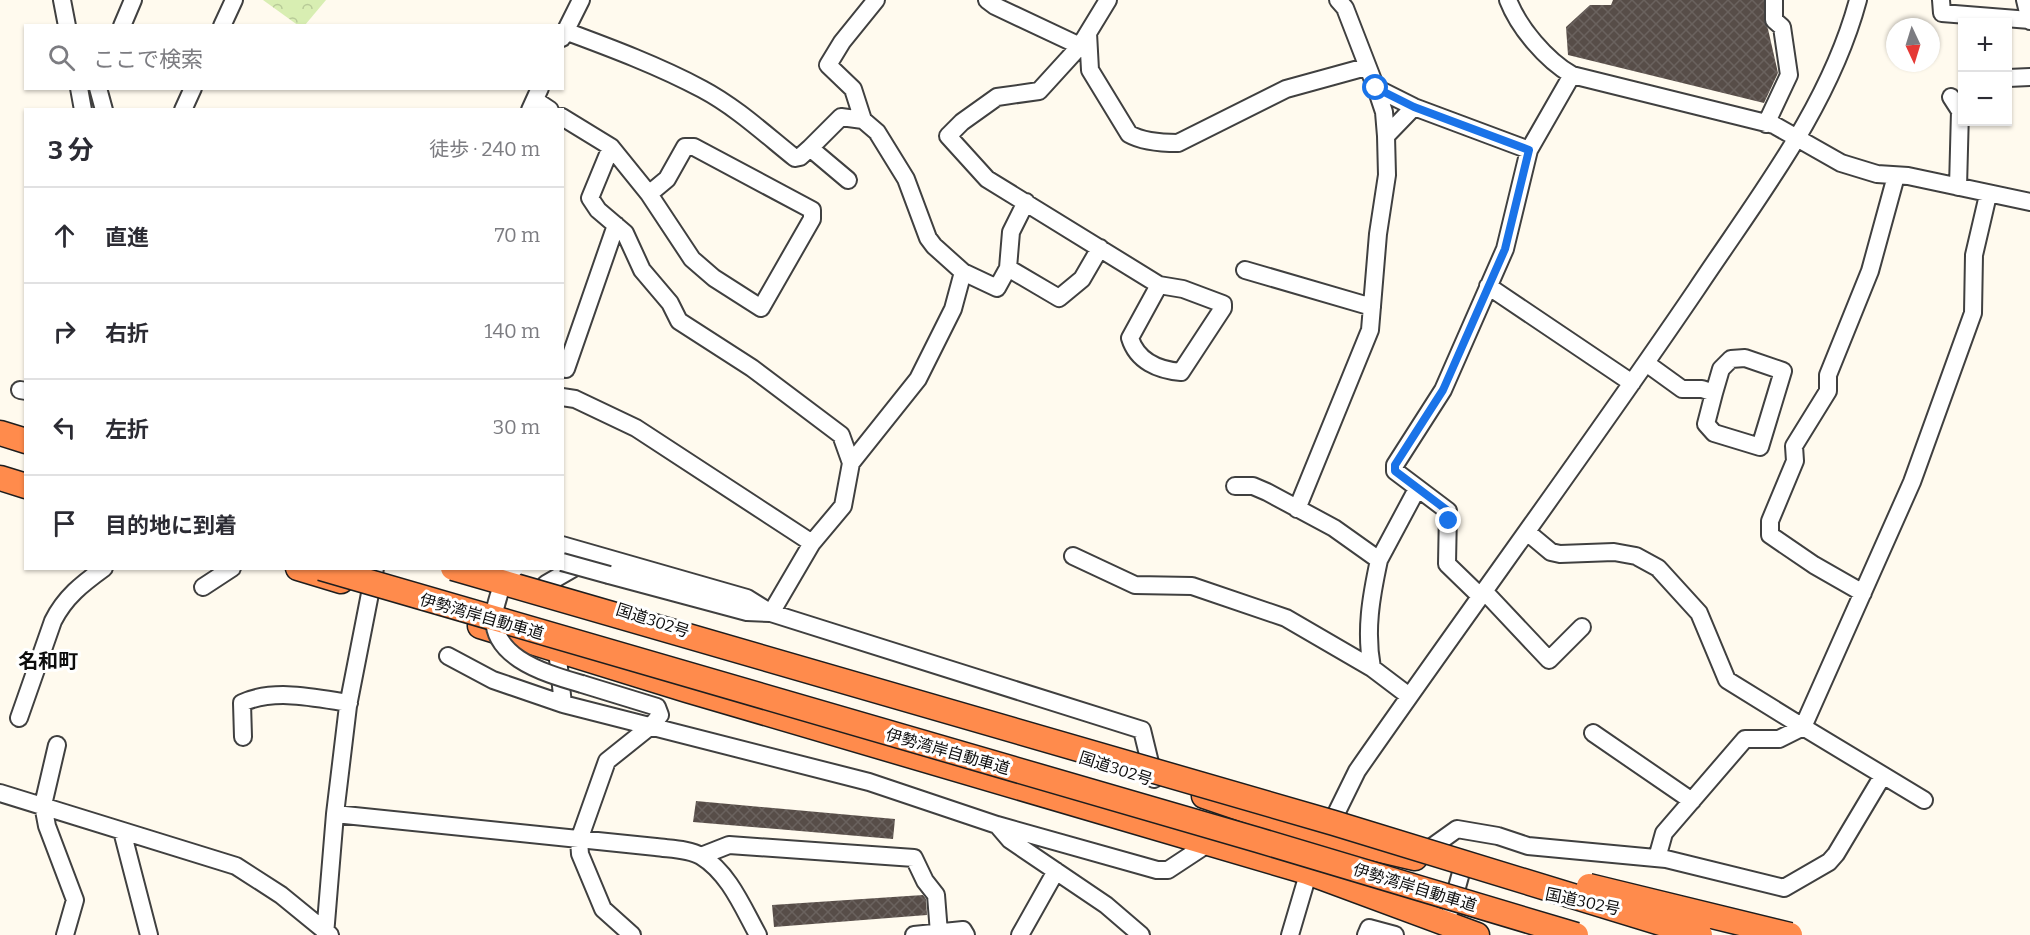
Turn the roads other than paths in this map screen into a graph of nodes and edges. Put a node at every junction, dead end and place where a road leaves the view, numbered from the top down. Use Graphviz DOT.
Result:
graph roads {
  1 [pos="62,0"];
  2 [pos="133,0"];
  3 [pos="234,0"];
  4 [pos="581,0"];
  5 [pos="876,0"];
  6 [pos="987,0"];
  7 [pos="1108,0"];
  8 [pos="1338,0"];
  9 [pos="1508,0"];
  10 [pos="1774,0"];
  11 [pos="1857,0"];
  12 [pos="1941,0"];
  13 [pos="2025,0"];
  14 [pos="2030,20"];
  15 [pos="67,24"];
  16 [pos="123,24"];
  17 [pos="223,24"];
  18 [pos="564,35"];
  19 [pos="1084,40"];
  20 [pos="1365,67"];
  21 [pos="1572,75"];
  22 [pos="2030,77"];
  23 [pos="2012,78"];
  24 [pos="1376,88"];
  25 [pos="79,90"];
  26 [pos="99,90"];
  27 [pos="192,90"];
  28 [pos="1952,97"];
  29 [pos="535,99"];
  30 [pos="1414,107"];
  31 [pos="83,108"];
  32 [pos="103,108"];
  33 [pos="184,108"];
  34 [pos="547,108"];
  35 [pos="564,118"];
  36 [pos="863,120"];
  37 [pos="1766,124"];
  38 [pos="1386,136"];
  39 [pos="1797,140"];
  40 [pos="611,147"];
  41 [pos="810,148"];
  42 [pos="1529,150"];
  43 [pos="1896,176"];
  44 [pos="848,180"];
  45 [pos="1958,188"];
  46 [pos="649,194"];
  47 [pos="1988,195"];
  48 [pos="1026,202"];
  49 [pos="2030,202"];
  50 [pos="616,225"];
  51 [pos="1100,248"];
  52 [pos="1008,268"];
  53 [pos="1245,270"];
  54 [pos="963,272"];
  55 [pos="1159,285"];
  56 [pos="1488,286"];
  57 [pos="1372,307"];
  58 [pos="1646,363"];
  59 [pos="566,369"];
  60 [pos="1632,383"];
  61 [pos="1714,393"];
  62 [pos="564,398"];
  63 [pos="0,435"];
  64 [pos="24,442"];
  65 [pos="851,463"];
  66 [pos="0,477"];
  67 [pos="24,483"];
  68 [pos="1235,486"];
  69 [pos="1417,489"];
  70 [pos="1297,509"];
  71 [pos="1527,532"];
  72 [pos="812,543"];
  73 [pos="564,546"];
  74 [pos="597,554"];
  75 [pos="1073,556"];
  76 [pos="1380,560"];
  77 [pos="564,563"];
  78 [pos="101,570"];
  79 [pos="229,570"];
  80 [pos="311,570"];
  81 [pos="328,570"];
  82 [pos="460,570"];
  83 [pos="491,570"];
  84 [pos="513,570"];
  85 [pos="372,579"];
  86 [pos="546,584"];
  87 [pos="203,587"];
  88 [pos="1863,593"];
  89 [pos="1482,594"];
  90 [pos="771,613"];
  91 [pos="1582,627"];
  92 [pos="556,650"];
  93 [pos="448,656"];
  94 [pos="1372,668"];
  95 [pos="1409,696"];
  96 [pos="349,703"];
  97 [pos="563,704"];
  98 [pos="20,718"];
  99 [pos="652,725"];
  100 [pos="1803,727"];
  101 [pos="1593,733"];
  102 [pos="243,737"];
  103 [pos="57,745"];
  104 [pos="1882,777"];
  105 [pos="1154,780"];
  106 [pos="0,793"];
  107 [pos="1924,800"];
  108 [pos="1692,801"];
  109 [pos="43,805"];
  110 [pos="335,814"];
  111 [pos="997,825"];
  112 [pos="1329,830"];
  113 [pos="122,831"];
  114 [pos="579,840"];
  115 [pos="1258,840"];
  116 [pos="1209,843"];
  117 [pos="701,856"];
  118 [pos="1416,858"];
  119 [pos="1657,858"];
  120 [pos="1462,869"];
  121 [pos="1056,871"];
  122 [pos="1308,872"];
  123 [pos="1446,930"];
  124 [pos="327,933"];
  125 [pos="939,933"];
  126 [pos="64,935"];
  127 [pos="149,935"];
  128 [pos="632,935"];
  129 [pos="758,935"];
  130 [pos="914,935"];
  131 [pos="966,935"];
  132 [pos="1020,935"];
  133 [pos="1141,935"];
  134 [pos="1290,935"];
  135 [pos="1366,935"];
  136 [pos="1395,935"];
  137 [pos="1477,935"];
  138 [pos="1539,935"];
  139 [pos="1576,935"];
  140 [pos="1700,935"];
  141 [pos="1757,935"];
  142 [pos="1790,935"];
  1 -- 15 [label="street"];
  2 -- 16 [label="street"];
  3 -- 17 [label="street"];
  4 -- 18 [label="street"];
  5 -- 36 [label="street"];
  6 -- 19 [label="street"];
  7 -- 19 [label="street"];
  8 -- 20 [label="street"];
  9 -- 21 [label="street"];
  10 -- 37 [label="street"];
  11 -- 39 [label="street"];
  12 -- 14 [label="street"];
  13 -- 14 [label="street"];
  18 -- 41 [label="street"];
  19 -- 20 [label="street"];
  19 -- 48 [label="street"];
  20 -- 24 [label="street"];
  21 -- 37 [label="street"];
  21 -- 42 [label="street"];
  22 -- 23 [label="street"];
  24 -- 30 [label="street"];
  24 -- 38 [label="street"];
  25 -- 31 [label="street"];
  26 -- 32 [label="street"];
  27 -- 33 [label="street"];
  28 -- 45 [label="street"];
  29 -- 34 [label="street"];
  30 -- 38 [label="street"];
  30 -- 42 [label="street"];
  35 -- 40 [label="street"];
  36 -- 41 [label="street"];
  36 -- 54 [label="street"];
  37 -- 39 [label="street"];
  38 -- 57 [label="street"];
  39 -- 43 [label="street"];
  39 -- 58 [label="street"];
  40 -- 46 [label="street"];
  40 -- 50 [label="street"];
  41 -- 44 [label="street"];
  42 -- 56 [label="street"];
  43 -- 45 [label="street"];
  43 -- 88 [label="street"];
  45 -- 47 [label="street"];
  46 -- 46 [label="street"];
  47 -- 49 [label="street"];
  47 -- 88 [label="street"];
  48 -- 51 [label="street"];
  48 -- 52 [label="street"];
  50 -- 59 [label="street"];
  50 -- 65 [label="street"];
  51 -- 52 [label="street"];
  51 -- 55 [label="street"];
  52 -- 54 [label="street"];
  53 -- 57 [label="street"];
  54 -- 65 [label="street"];
  55 -- 55 [label="street"];
  56 -- 60 [label="street"];
  56 -- 69 [label="street"];
  57 -- 70 [label="street"];
  58 -- 60 [label="street"];
  58 -- 61 [label="street"];
  60 -- 71 [label="street"];
  61 -- 61 [label="street"];
  62 -- 72 [label="street"];
  63 -- 64 [label="highway"];
  65 -- 72 [label="street"];
  66 -- 67 [label="highway"];
  68 -- 70 [label="street"];
  69 -- 76 [label="street"];
  69 -- 89 [label="street"];
  70 -- 76 [label="street"];
  71 -- 89 [label="street"];
  71 -- 100 [label="street"];
  72 -- 90 [label="street"];
  73 -- 74 [label="street"];
  74 -- 86 [label="street"];
  74 -- 90 [label="street"];
  75 -- 94 [label="street"];
  76 -- 94 [label="street"];
  77 -- 90 [label="street, bridge"];
  78 -- 98 [label="street"];
  79 -- 87 [label="street"];
  80 -- 85 [label="highway"];
  81 -- 115 [label="highway, 伊勢湾岸自動車道, bridge"];
  82 -- 112 [label="highway, bridge"];
  83 -- 86 [label="highway, 国道302号"];
  84 -- 99 [label="street, bridge"];
  85 -- 92 [label="highway"];
  85 -- 96 [label="street"];
  86 -- 105 [label="highway, 国道302号"];
  88 -- 100 [label="street"];
  89 -- 91 [label="street"];
  89 -- 95 [label="street"];
  90 -- 105 [label="street"];
  92 -- 97 [label="street"];
  92 -- 116 [label="highway"];
  93 -- 97 [label="street"];
  94 -- 95 [label="street"];
  95 -- 112 [label="street"];
  96 -- 102 [label="street"];
  96 -- 110 [label="street"];
  97 -- 99 [label="street"];
  99 -- 111 [label="street"];
  99 -- 114 [label="street"];
  100 -- 104 [label="street"];
  100 -- 108 [label="street"];
  101 -- 108 [label="street"];
  103 -- 109 [label="street"];
  104 -- 107 [label="street"];
  104 -- 119 [label="street"];
  105 -- 112 [label="highway, 国道302号"];
  106 -- 109 [label="street"];
  108 -- 119 [label="street"];
  109 -- 113 [label="street"];
  109 -- 126 [label="street"];
  110 -- 114 [label="street"];
  110 -- 124 [label="street"];
  111 -- 116 [label="street"];
  111 -- 121 [label="street"];
  112 -- 118 [label="highway, 国道302号"];
  112 -- 122 [label="street"];
  112 -- 140 [label="highway, bridge"];
  112 -- 142 [label="highway, bridge"];
  113 -- 124 [label="street"];
  113 -- 127 [label="street"];
  114 -- 117 [label="street"];
  114 -- 128 [label="street"];
  115 -- 138 [label="highway, bridge"];
  115 -- 139 [label="highway, 伊勢湾岸自動車道, bridge"];
  116 -- 122 [label="highway"];
  117 -- 125 [label="street"];
  117 -- 129 [label="street"];
  118 -- 119 [label="street"];
  118 -- 120 [label="highway, 国道302号"];
  120 -- 123 [label="street"];
  120 -- 141 [label="highway, 国道302号"];
  121 -- 132 [label="street"];
  121 -- 133 [label="street"];
  122 -- 123 [label="highway"];
  122 -- 134 [label="street"];
  123 -- 137 [label="highway"];
  125 -- 130 [label="street"];
  125 -- 131 [label="street"];
  135 -- 136 [label="street"];
}
